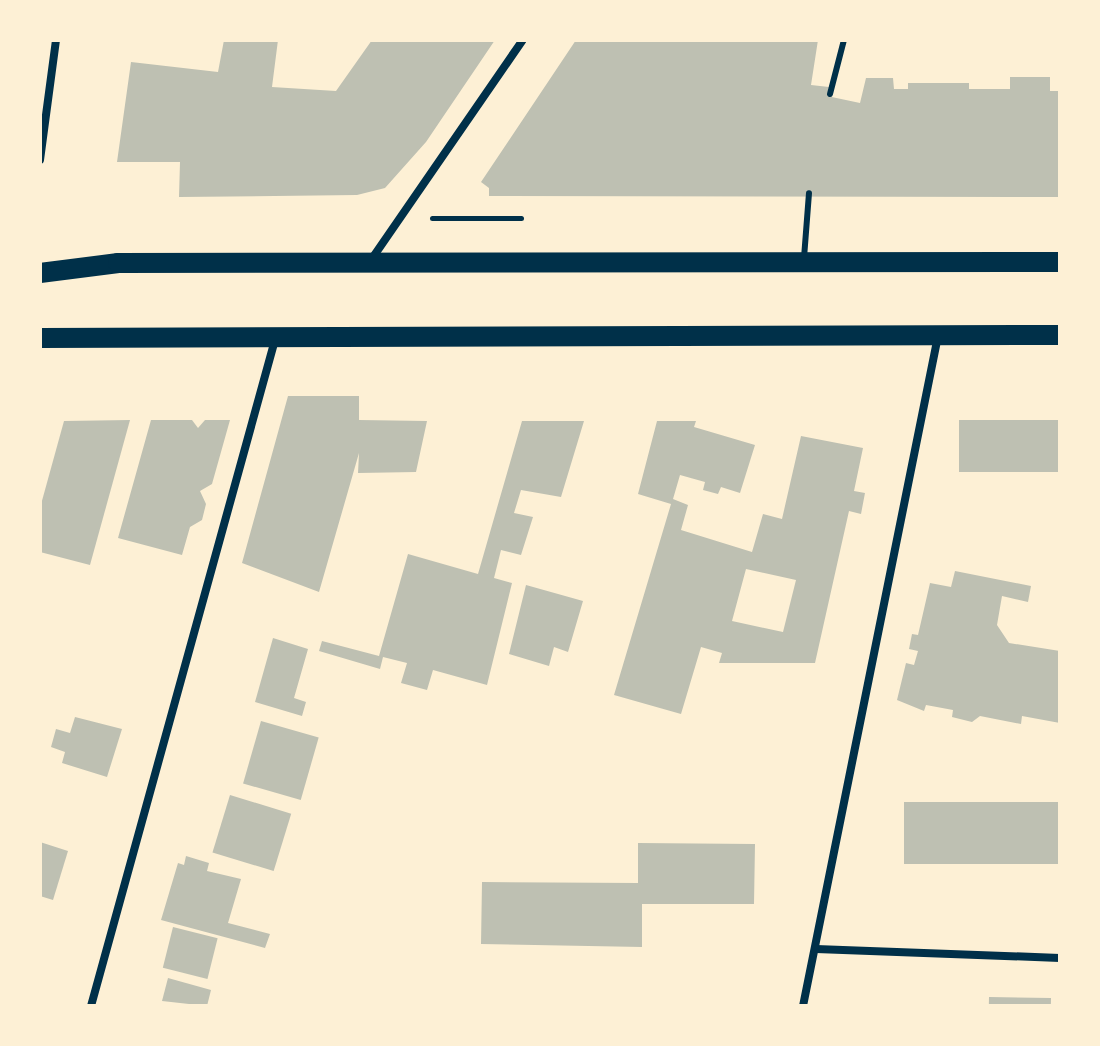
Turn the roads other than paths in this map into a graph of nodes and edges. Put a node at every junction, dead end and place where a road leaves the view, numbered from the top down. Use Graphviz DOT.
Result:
graph roads {
  1 [pos="56,40"];
  2 [pos="523,40"];
  3 [pos="844,40"];
  4 [pos="830,94"];
  5 [pos="40,160"];
  6 [pos="809,193"];
  7 [pos="803,261"];
  8 [pos="370,262"];
  9 [pos="1060,262"];
  10 [pos="40,273"];
  11 [pos="939,335"];
  12 [pos="1060,335"];
  13 [pos="276,337"];
  14 [pos="40,338"];
  15 [pos="816,949"];
  16 [pos="1060,958"];
  17 [pos="91,1006"];
  18 [pos="803,1006"];
  1 -- 5 [label="street"];
  2 -- 8 [label="street"];
  3 -- 4 [label="lane"];
  6 -- 7 [label="lane"];
  7 -- 8 [label="main road"];
  7 -- 9 [label="main road"];
  8 -- 10 [label="main road"];
  11 -- 12 [label="main road"];
  11 -- 13 [label="main road"];
  11 -- 15 [label="street"];
  13 -- 14 [label="main road"];
  13 -- 17 [label="street"];
  15 -- 16 [label="street"];
  15 -- 18 [label="street"];
}
